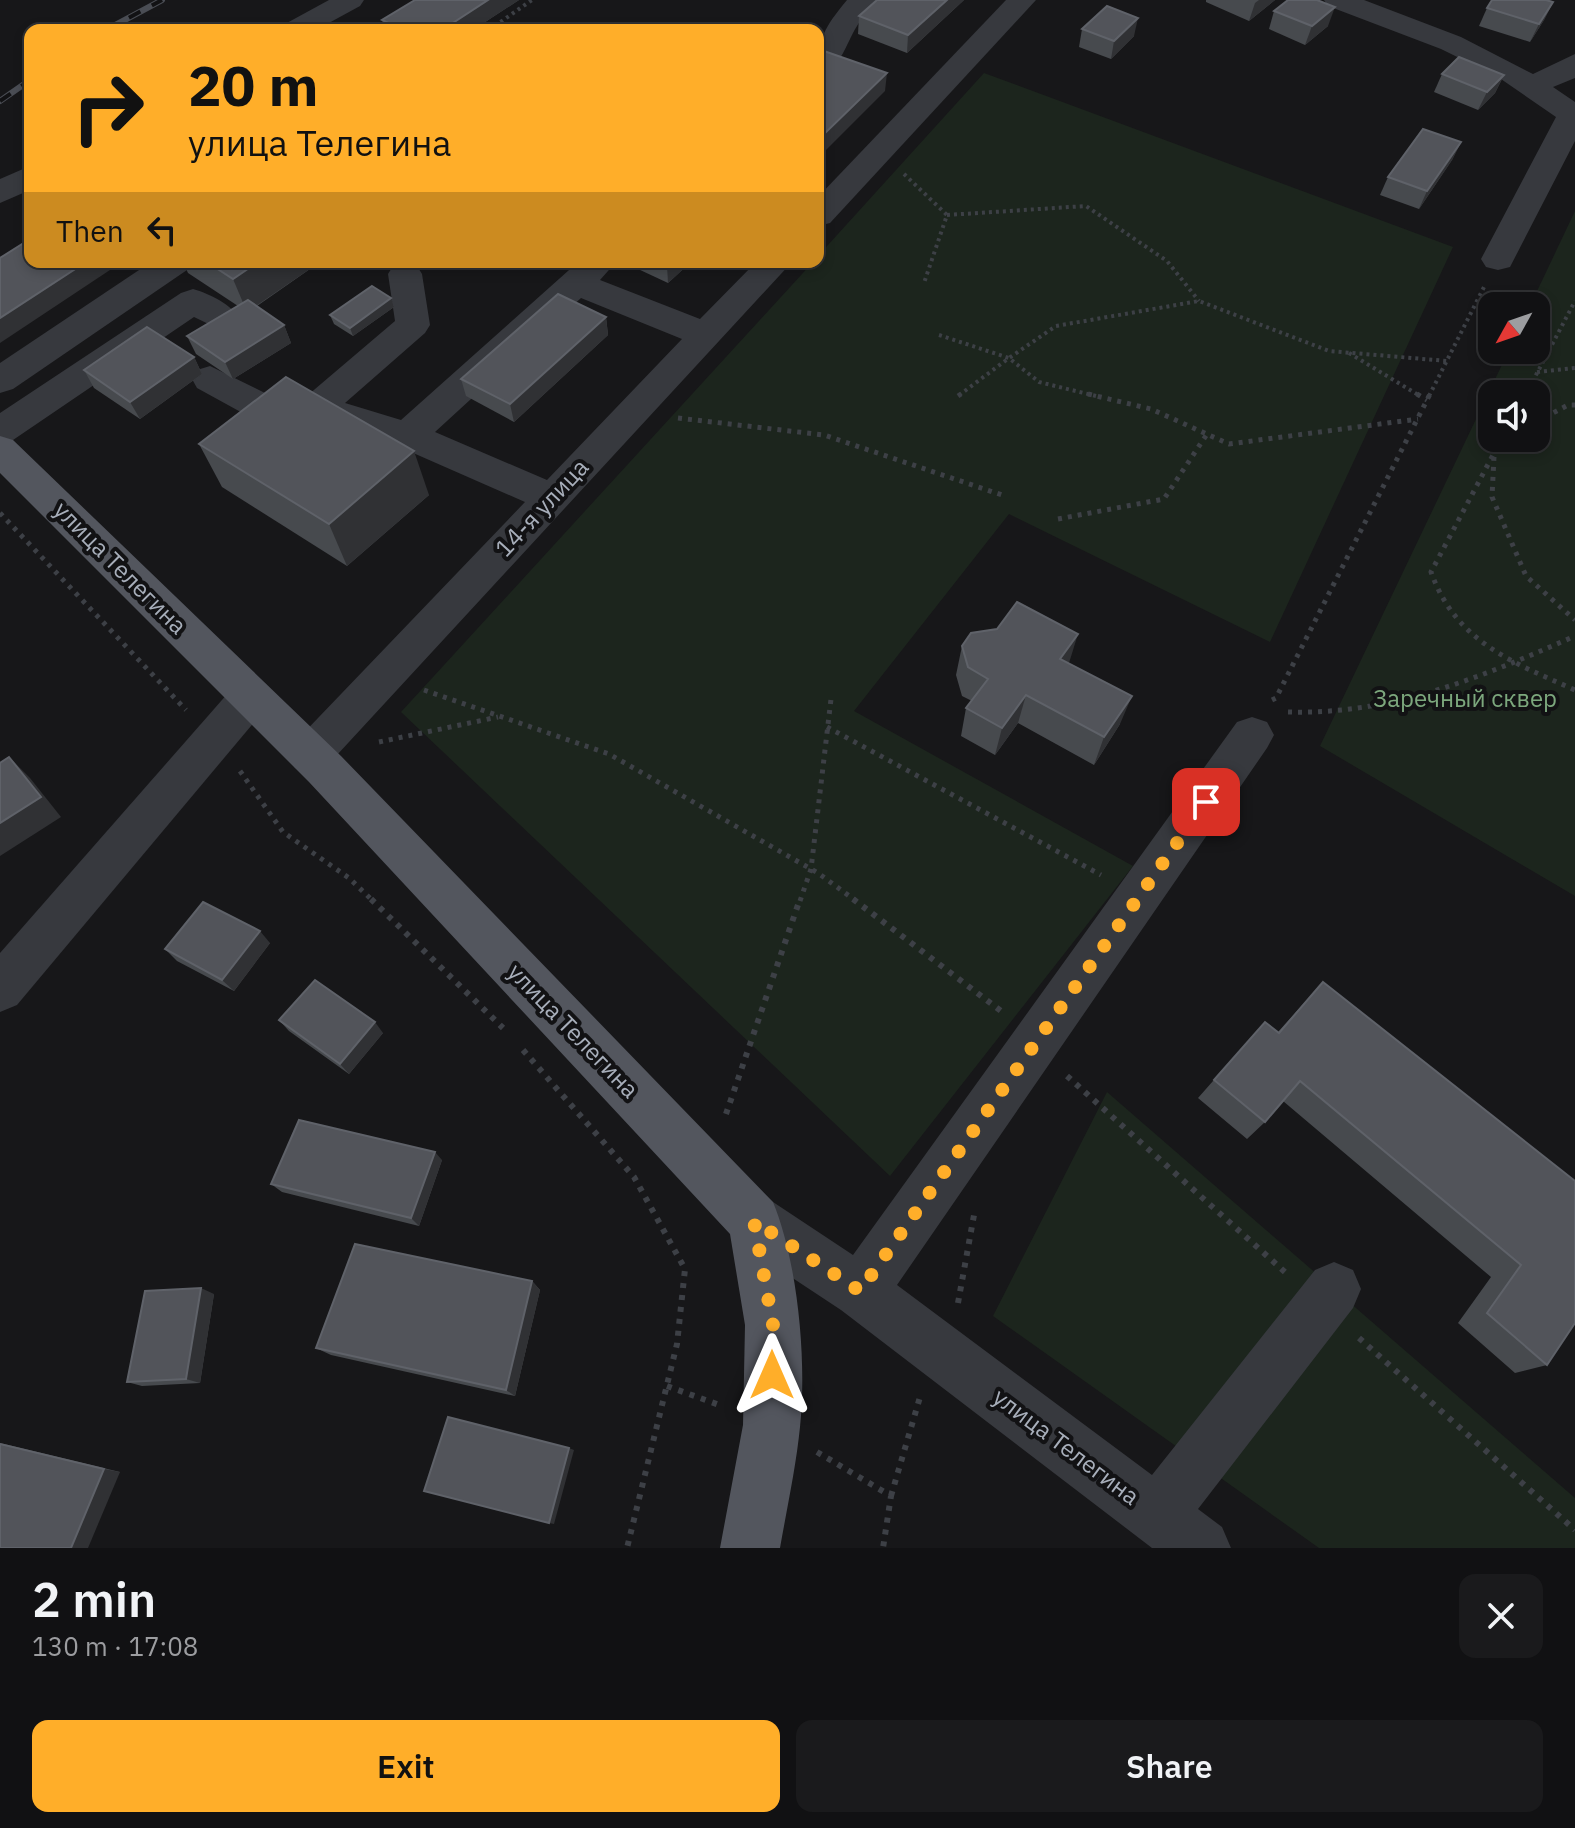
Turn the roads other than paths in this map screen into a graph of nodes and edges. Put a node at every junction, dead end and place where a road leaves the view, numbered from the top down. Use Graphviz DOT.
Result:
graph roads {
  1 [pos="350,0"];
  2 [pos="862,0"];
  3 [pos="1022,0"];
  4 [pos="1338,0"];
  5 [pos="309,24"];
  6 [pos="824,59"];
  7 [pos="1575,63"];
  8 [pos="1530,86"];
  9 [pos="1574,115"];
  10 [pos="24,179"];
  11 [pos="832,182"];
  12 [pos="0,193"];
  13 [pos="824,201"];
  14 [pos="1498,259"];
  15 [pos="166,268"];
  16 [pos="769,268"];
  17 [pos="588,273"];
  18 [pos="405,274"];
  19 [pos="223,319"];
  20 [pos="706,335"];
  21 [pos="210,379"];
  22 [pos="0,380"];
  23 [pos="316,408"];
  24 [pos="0,431"];
  25 [pos="408,435"];
  26 [pos="0,450"];
  27 [pos="552,498"];
  28 [pos="251,696"];
  29 [pos="1266,717"];
  30 [pos="310,755"];
  31 [pos="0,989"];
  32 [pos="754,1221"];
  33 [pos="1334,1289"];
  34 [pos="860,1291"];
  35 [pos="1157,1515"];
  36 [pos="750,1548"];
  37 [pos="1201,1548"];
  1 -- 5 [label="street"];
  2 -- 6 [label="street"];
  3 -- 11 [label="street"];
  4 -- 8 [label="street"];
  7 -- 8 [label="street"];
  8 -- 9 [label="street"];
  9 -- 14 [label="street"];
  10 -- 12 [label="street"];
  11 -- 13 [label="street"];
  15 -- 22 [label="street"];
  16 -- 20 [label="street, 14-я улица"];
  17 -- 20 [label="street"];
  17 -- 25 [label="street"];
  18 -- 23 [label="street"];
  19 -- 24 [label="street"];
  20 -- 27 [label="street, 14-я улица"];
  21 -- 23 [label="street"];
  23 -- 25 [label="street"];
  25 -- 27 [label="street"];
  26 -- 28 [label="main road, улица Телегина"];
  27 -- 30 [label="street, 14-я улица"];
  28 -- 30 [label="main road, улица Телегина"];
  28 -- 31 [label="street"];
  29 -- 34 [label="street"];
  30 -- 32 [label="main road, улица Телегина"];
  32 -- 34 [label="street, улица Телегина"];
  32 -- 36 [label="main road"];
  33 -- 35 [label="street"];
  34 -- 35 [label="street, улица Телегина"];
  35 -- 37 [label="street, улица Телегина"];
}
